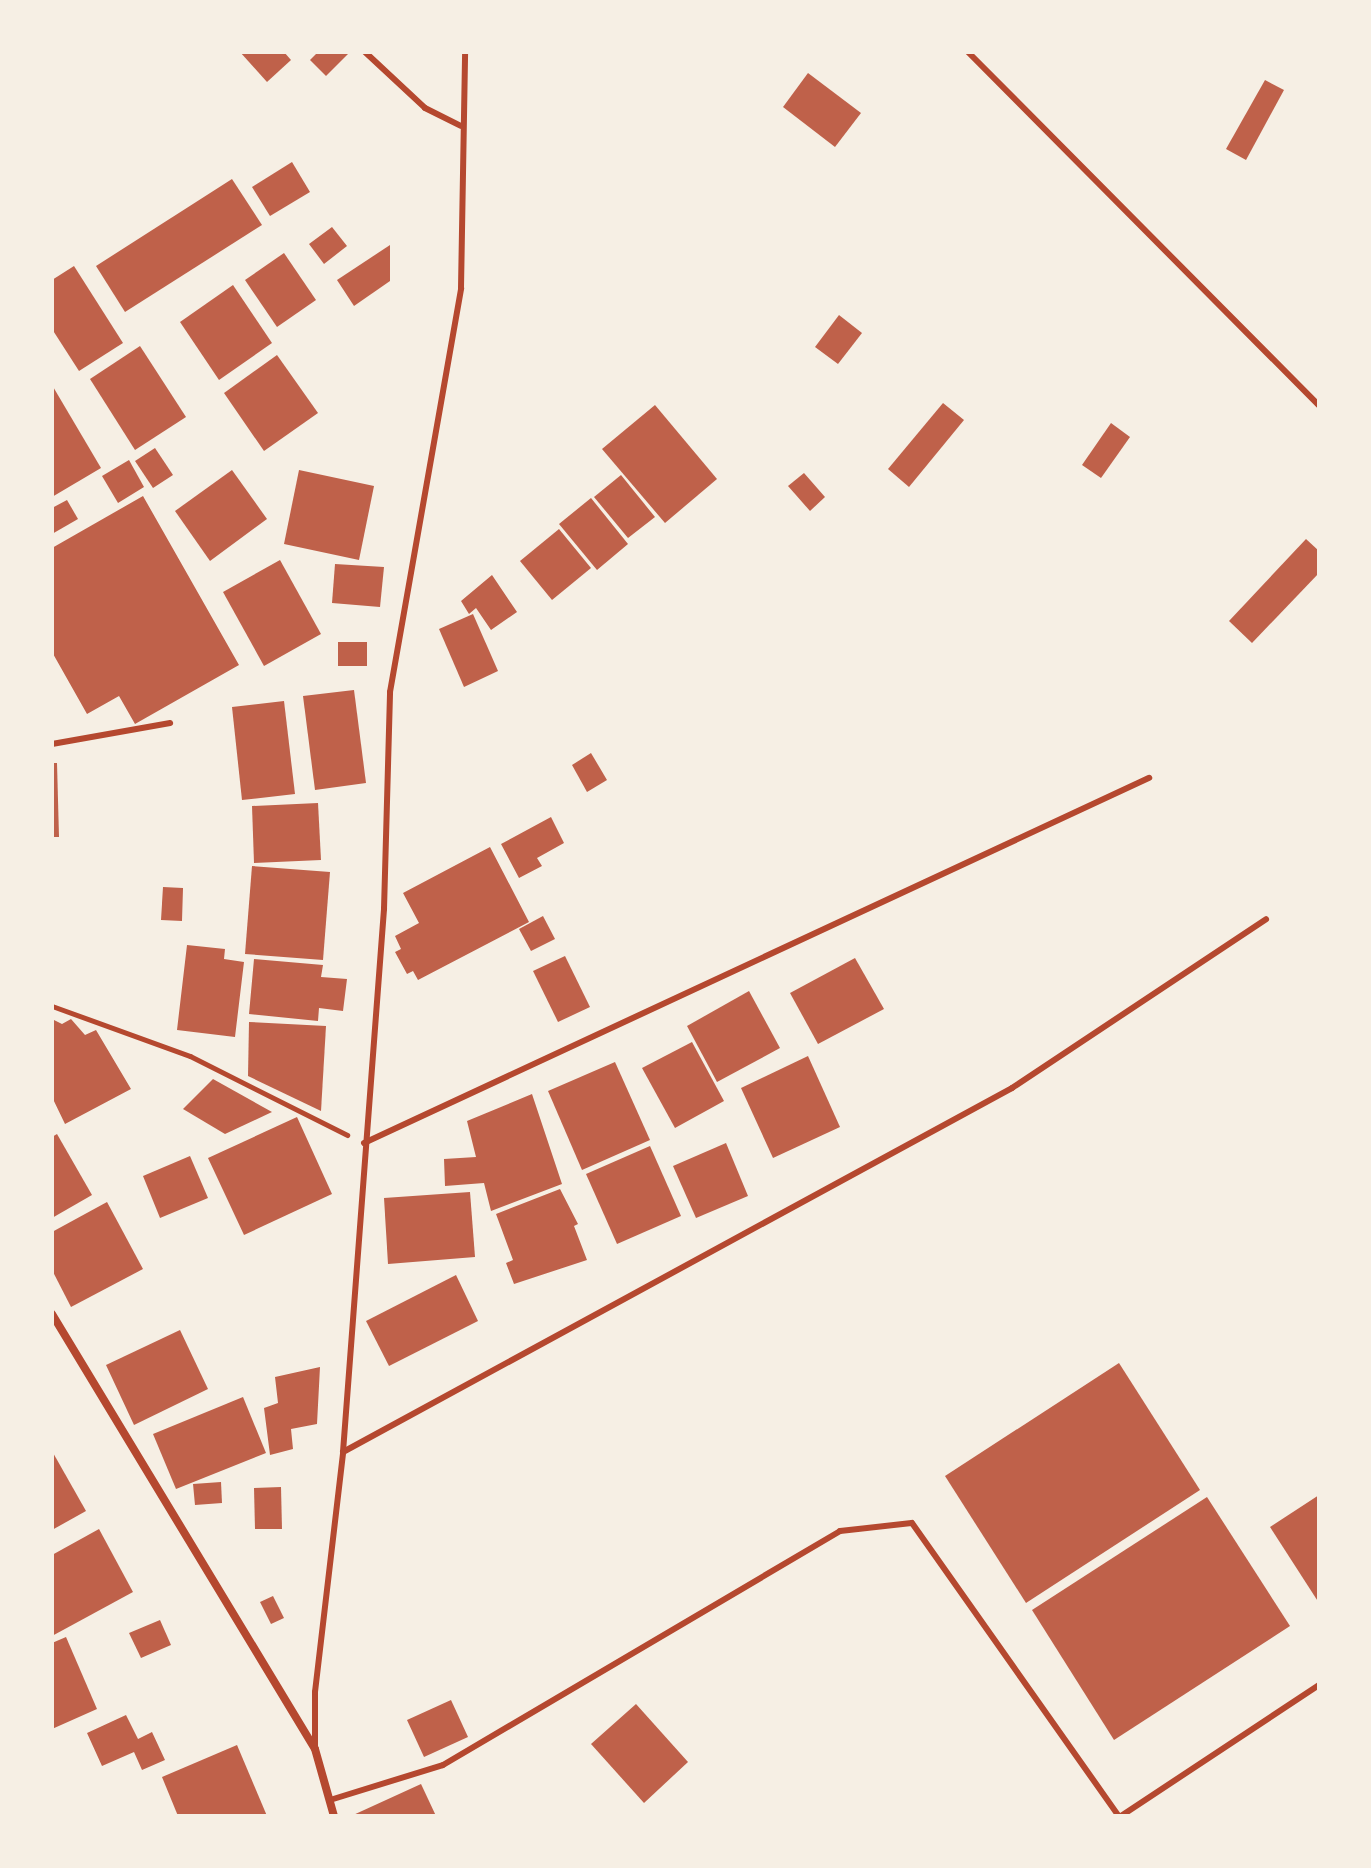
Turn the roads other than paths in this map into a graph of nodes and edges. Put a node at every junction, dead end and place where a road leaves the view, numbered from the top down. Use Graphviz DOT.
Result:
graph roads {
  1 [pos="365,52"];
  2 [pos="465,52"];
  3 [pos="968,52"];
  4 [pos="461,126"];
  5 [pos="1319,405"];
  6 [pos="170,723"];
  7 [pos="52,744"];
  8 [pos="1149,778"];
  9 [pos="1266,919"];
  10 [pos="364,1143"];
  11 [pos="52,1314"];
  12 [pos="343,1452"];
  13 [pos="1319,1685"];
  14 [pos="315,1749"];
  15 [pos="330,1800"];
  16 [pos="334,1816"];
  17 [pos="1120,1816"];
  1 -- 4 [label="lane"];
  2 -- 4 [label="lane"];
  3 -- 5 [label="lane"];
  4 -- 10 [label="lane"];
  6 -- 7 [label="lane"];
  8 -- 10 [label="lane"];
  9 -- 12 [label="lane"];
  10 -- 12 [label="lane"];
  11 -- 14 [label="street"];
  12 -- 14 [label="lane"];
  13 -- 17 [label="lane"];
  14 -- 15 [label="street"];
  15 -- 16 [label="street"];
  15 -- 17 [label="lane"];
}
